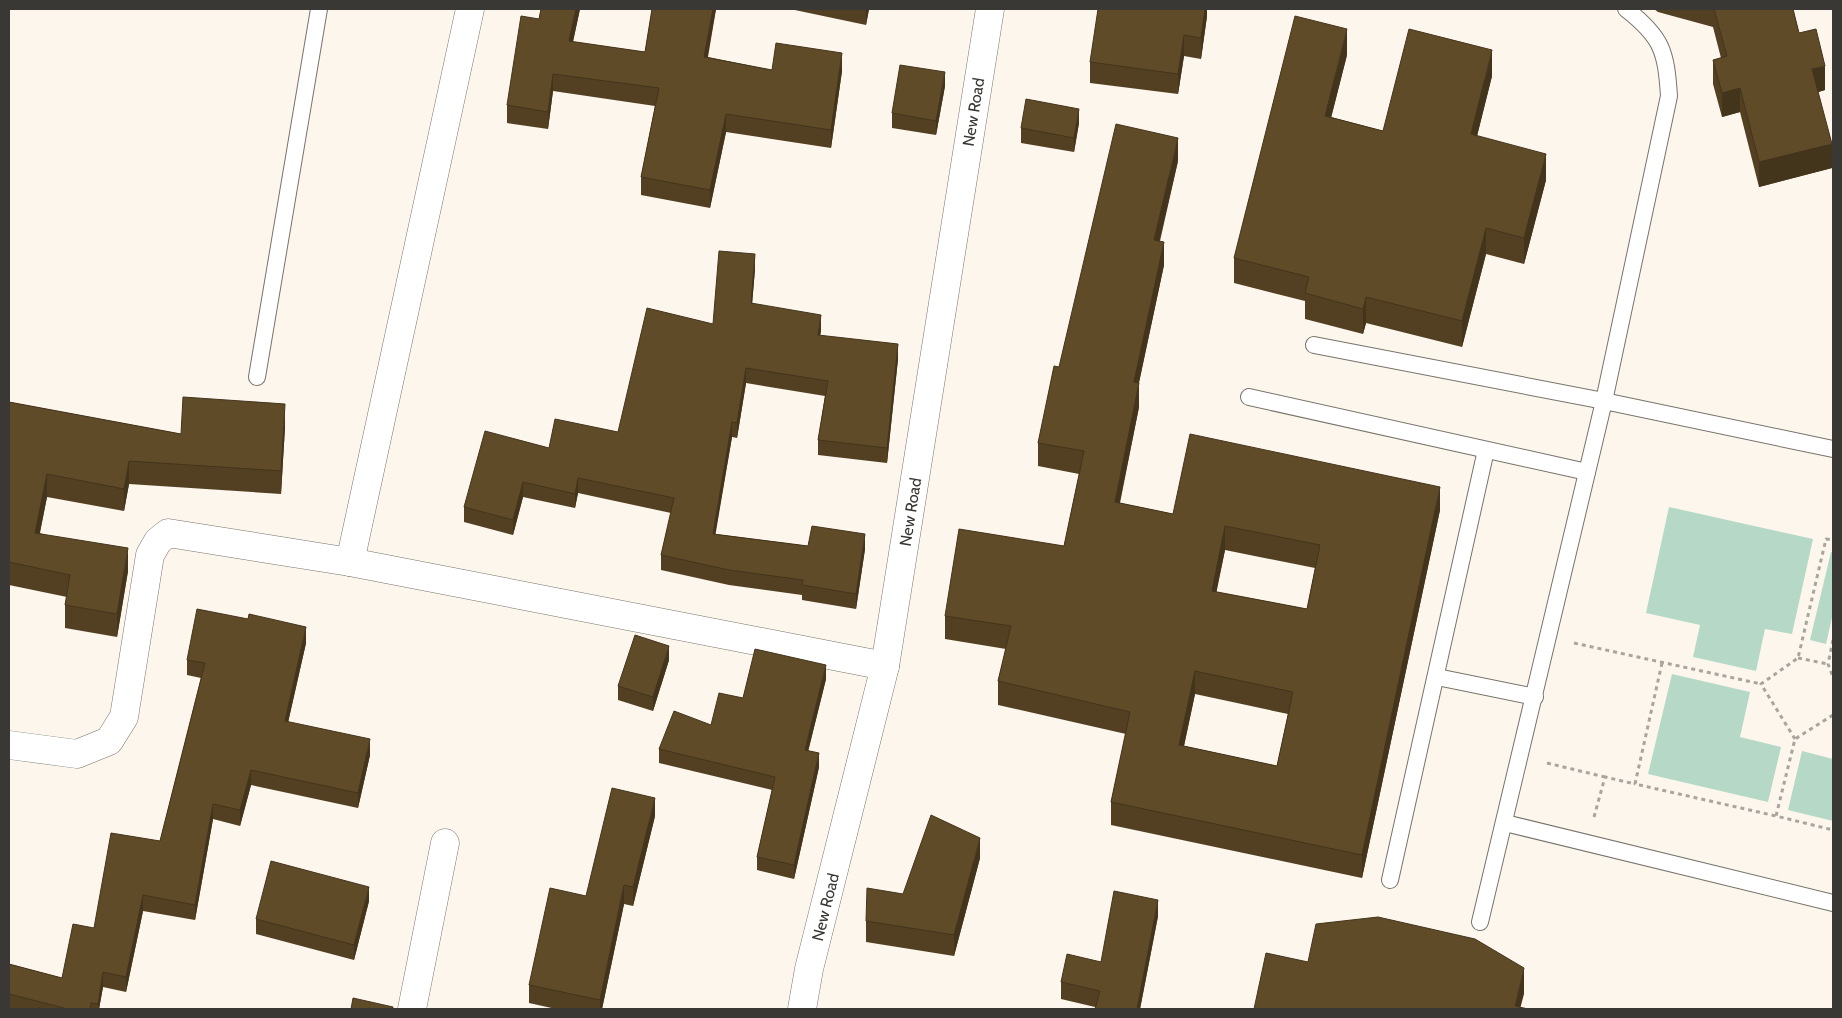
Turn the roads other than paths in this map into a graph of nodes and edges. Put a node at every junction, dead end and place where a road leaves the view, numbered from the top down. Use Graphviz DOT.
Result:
graph roads {
  1 [pos="319,9"];
  2 [pos="990,9"];
  3 [pos="1626,9"];
  4 [pos="465,10"];
  5 [pos="1314,346"];
  6 [pos="257,377"];
  7 [pos="1249,397"];
  8 [pos="1604,401"];
  9 [pos="1833,449"];
  10 [pos="1486,450"];
  11 [pos="1587,472"];
  12 [pos="350,562"];
  13 [pos="885,666"];
  14 [pos="1437,677"];
  15 [pos="1535,698"];
  16 [pos="9,745"];
  17 [pos="1505,823"];
  18 [pos="445,843"];
  19 [pos="1390,880"];
  20 [pos="1833,902"];
  21 [pos="1480,922"];
  22 [pos="412,1009"];
  23 [pos="802,1009"];
  1 -- 6 [label="lane"];
  2 -- 13 [label="street, New Road"];
  3 -- 8 [label="lane"];
  4 -- 12 [label="street"];
  5 -- 8 [label="lane"];
  7 -- 10 [label="lane"];
  8 -- 9 [label="lane"];
  8 -- 11 [label="lane"];
  10 -- 11 [label="lane"];
  10 -- 14 [label="lane"];
  11 -- 15 [label="lane"];
  12 -- 13 [label="street"];
  12 -- 16 [label="street"];
  13 -- 23 [label="street, New Road"];
  14 -- 15 [label="lane"];
  14 -- 19 [label="lane"];
  15 -- 17 [label="lane"];
  17 -- 20 [label="lane"];
  17 -- 21 [label="lane"];
  18 -- 22 [label="street"];
}
